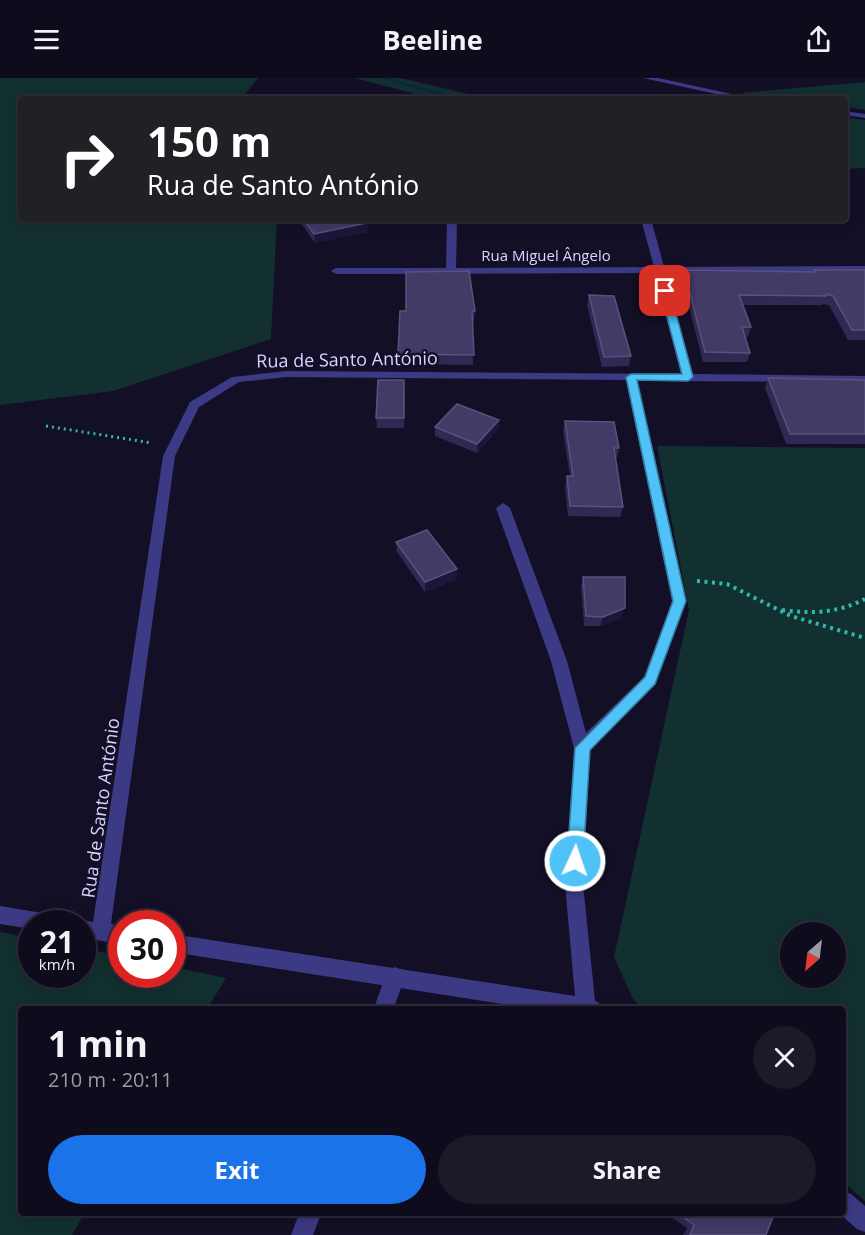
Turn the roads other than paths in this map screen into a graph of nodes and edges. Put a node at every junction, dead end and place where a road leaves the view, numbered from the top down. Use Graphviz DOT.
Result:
graph roads {
  1 [pos="647,78"];
  2 [pos="736,96"];
  3 [pos="848,114"];
  4 [pos="865,116"];
  5 [pos="452,222"];
  6 [pos="647,222"];
  7 [pos="865,269"];
  8 [pos="452,270"];
  9 [pos="659,270"];
  10 [pos="336,271"];
  11 [pos="631,377"];
  12 [pos="688,377"];
  13 [pos="865,379"];
  14 [pos="503,508"];
  15 [pos="582,748"];
  16 [pos="95,910"];
  17 [pos="0,915"];
  18 [pos="18,918"];
  19 [pos="186,945"];
  20 [pos="395,977"];
  21 [pos="384,1006"];
  22 [pos="576,1006"];
  23 [pos="589,1006"];
  24 [pos="846,1205"];
  25 [pos="309,1216"];
  26 [pos="865,1221"];
  27 [pos="302,1235"];
  1 -- 2 [label="street"];
  3 -- 4 [label="street"];
  5 -- 8 [label="street"];
  6 -- 9 [label="street"];
  7 -- 9 [label="street, Rua Miguel Ângelo"];
  8 -- 9 [label="street, Rua Miguel Ângelo"];
  8 -- 10 [label="street, Rua Miguel Ângelo"];
  9 -- 12 [label="street"];
  11 -- 12 [label="street, Rua de Santo António"];
  11 -- 15 [label="street"];
  11 -- 16 [label="street, Rua de Santo António"];
  12 -- 13 [label="street, Rua de Santo António"];
  14 -- 15 [label="street"];
  15 -- 23 [label="street"];
  17 -- 18 [label="street"];
  19 -- 20 [label="street"];
  20 -- 21 [label="street"];
  20 -- 22 [label="street"];
  24 -- 26 [label="street"];
  25 -- 27 [label="street"];
}
